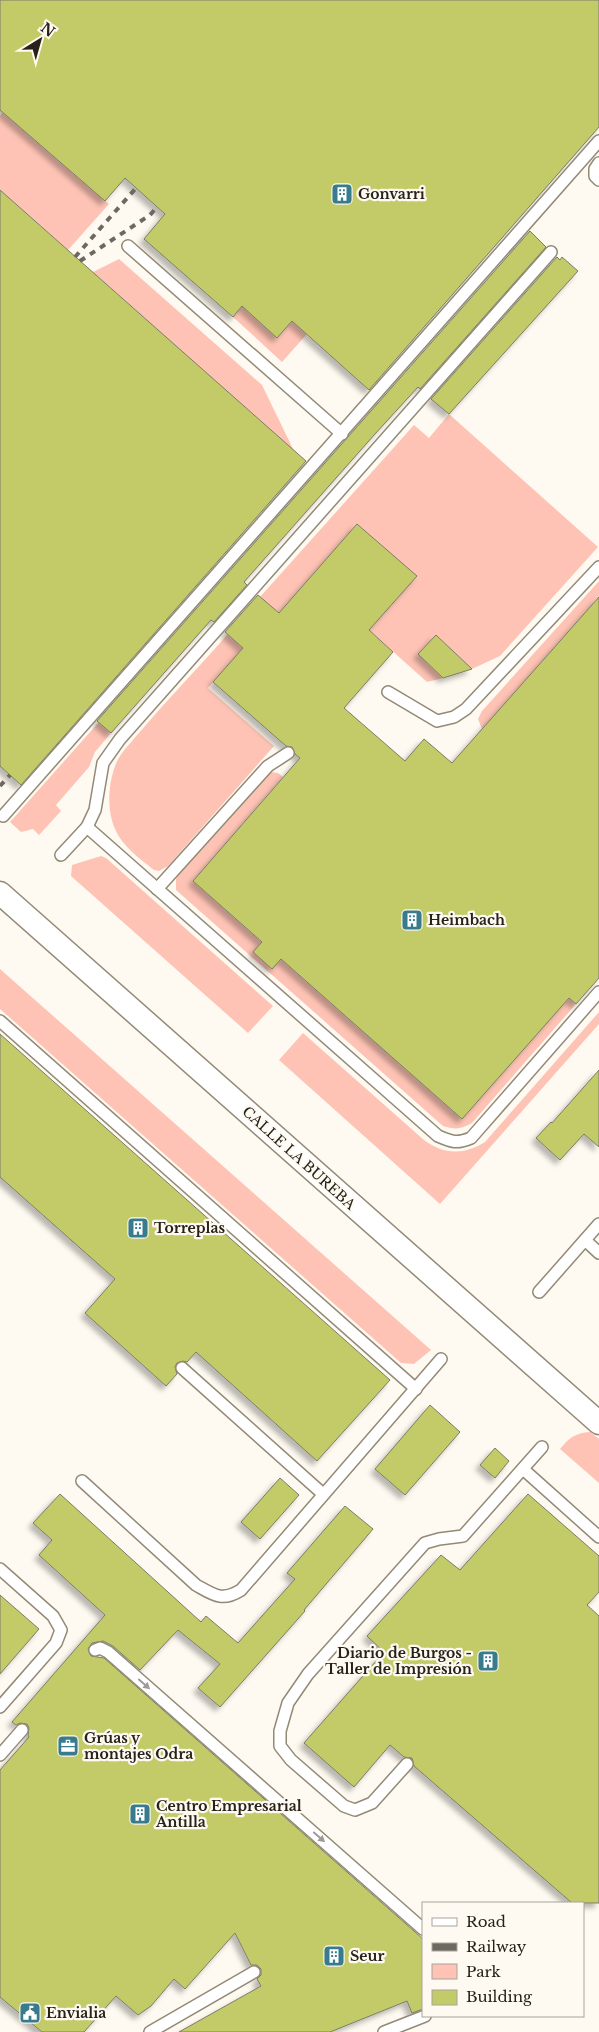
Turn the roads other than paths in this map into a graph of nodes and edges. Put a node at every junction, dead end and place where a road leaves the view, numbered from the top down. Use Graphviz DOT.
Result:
graph roads {
  1 [pos="599,141"];
  2 [pos="599,163"];
  3 [pos="599,180"];
  4 [pos="128,246"];
  5 [pos="551,252"];
  6 [pos="342,434"];
  7 [pos="599,566"];
  8 [pos="388,692"];
  9 [pos="288,753"];
  10 [pos="3,816"];
  11 [pos="87,827"];
  12 [pos="61,855"];
  13 [pos="158,889"];
  14 [pos="0,893"];
  15 [pos="599,992"];
  16 [pos="0,1021"];
  17 [pos="599,1224"];
  18 [pos="585,1240"];
  19 [pos="599,1254"];
  20 [pos="539,1292"];
  21 [pos="441,1359"];
  22 [pos="182,1368"];
  23 [pos="416,1389"];
  24 [pos="599,1423"];
  25 [pos="542,1447"];
  26 [pos="523,1469"];
  27 [pos="82,1481"];
  28 [pos="324,1494"];
  29 [pos="599,1537"];
  30 [pos="0,1569"];
  31 [pos="95,1650"];
  32 [pos="0,1707"];
  33 [pos="22,1730"];
  34 [pos="0,1755"];
  35 [pos="407,1764"];
  36 [pos="422,1928"];
  37 [pos="254,1972"];
  38 [pos="422,2017"];
  39 [pos="150,2032"];
  40 [pos="384,2032"];
  1 -- 6 [label="lane"];
  2 -- 3 [label="lane"];
  4 -- 6 [label="lane"];
  5 -- 11 [label="lane"];
  6 -- 10 [label="lane"];
  7 -- 8 [label="lane"];
  9 -- 13 [label="lane"];
  11 -- 12 [label="lane"];
  11 -- 13 [label="lane"];
  13 -- 15 [label="lane"];
  14 -- 24 [label="street, CALLE LA BUREBA"];
  16 -- 23 [label="lane"];
  17 -- 18 [label="lane"];
  18 -- 19 [label="lane"];
  18 -- 20 [label="lane"];
  21 -- 23 [label="lane"];
  22 -- 28 [label="lane"];
  23 -- 28 [label="lane"];
  25 -- 26 [label="lane"];
  26 -- 29 [label="lane"];
  26 -- 35 [label="lane"];
  27 -- 28 [label="lane"];
  30 -- 32 [label="lane"];
  31 -- 36 [label="lane, one-way"];
  33 -- 34 [label="lane"];
  37 -- 39 [label="lane"];
  38 -- 40 [label="lane"];
}
